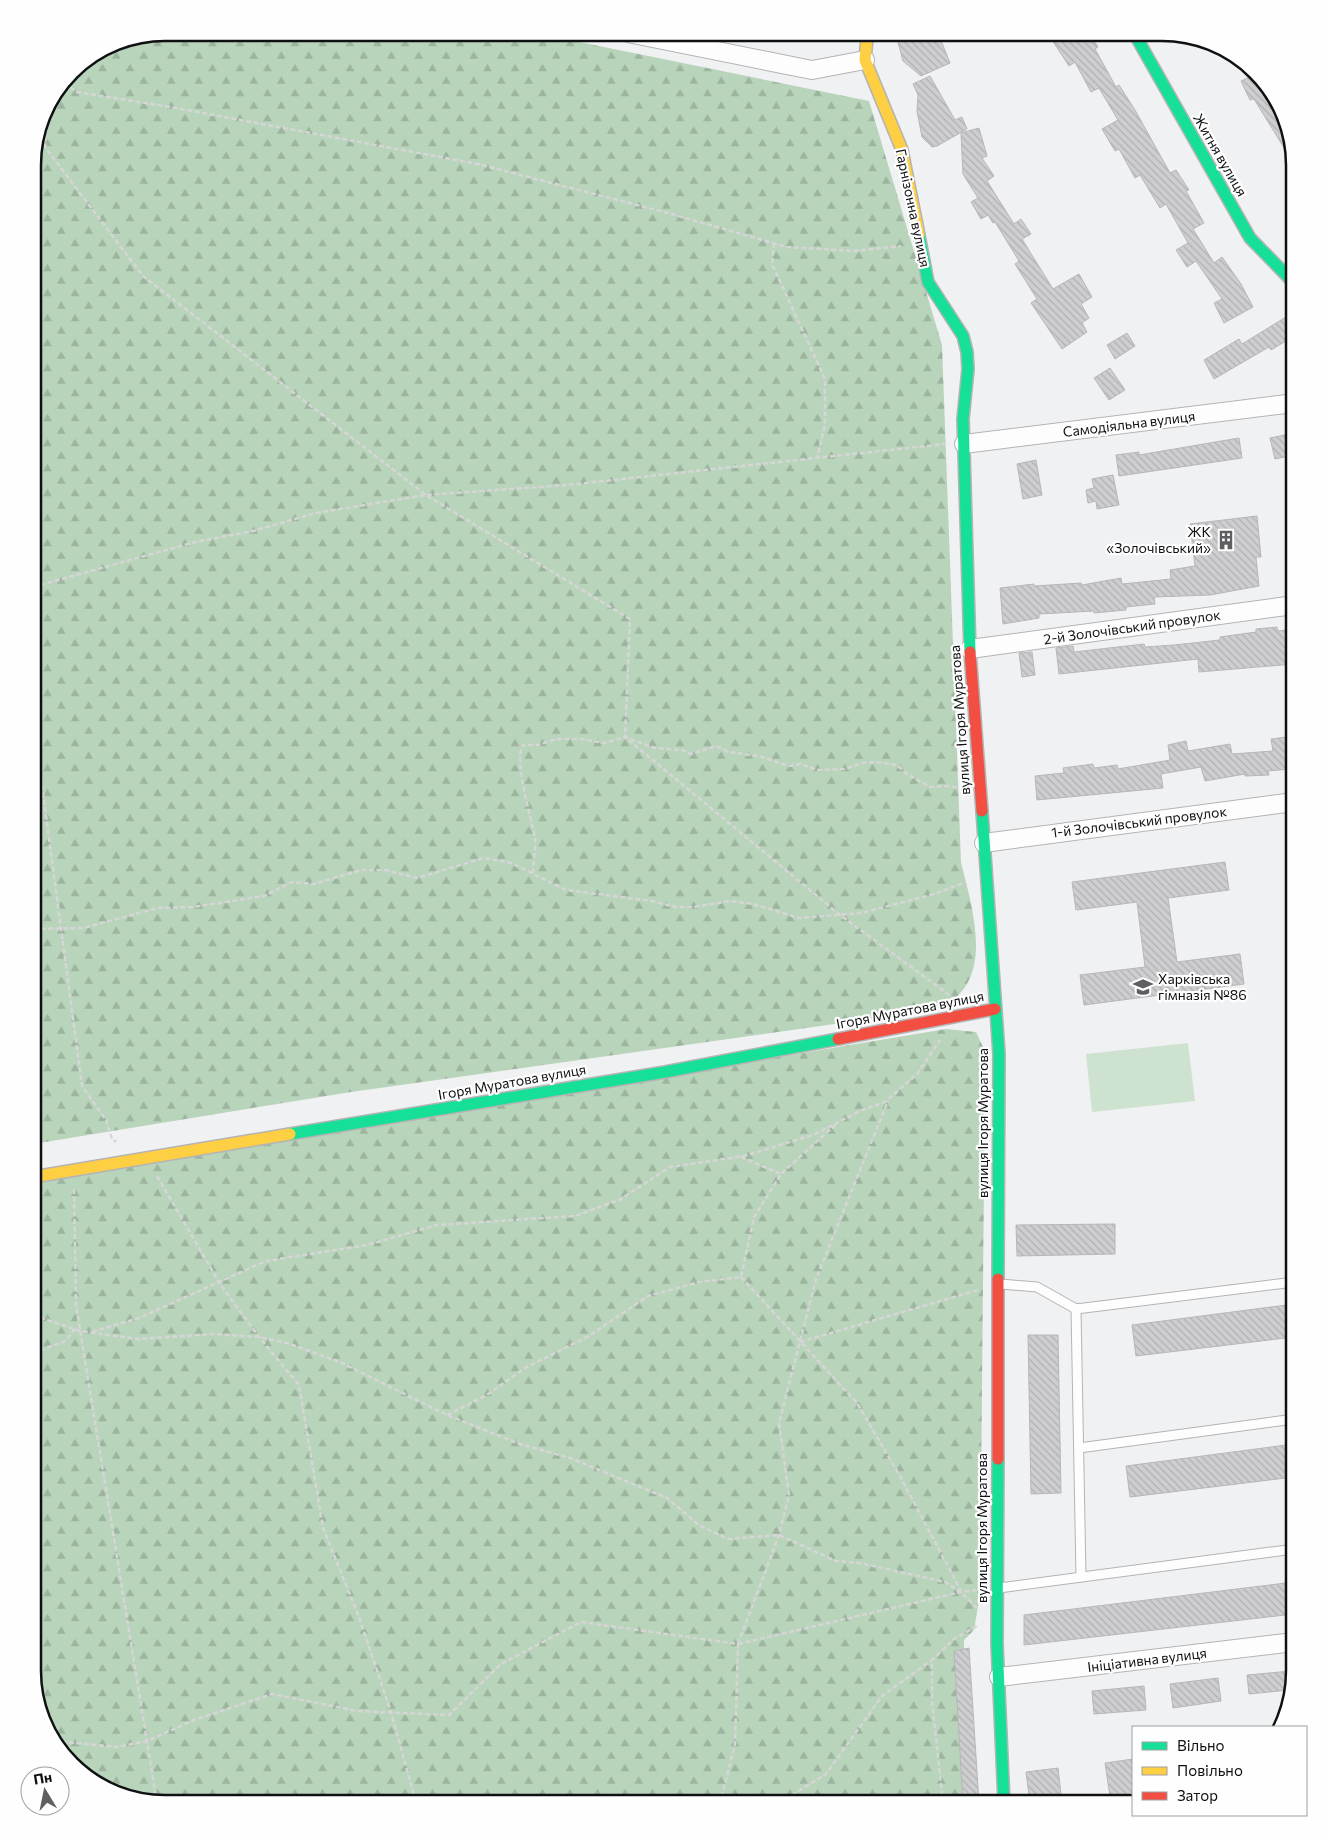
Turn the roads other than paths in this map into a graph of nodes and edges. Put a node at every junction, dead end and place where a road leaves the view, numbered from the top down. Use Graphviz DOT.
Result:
graph roads {
  1 [pos="670,42"];
  2 [pos="867,42"];
  3 [pos="1139,42"];
  4 [pos="865,60"];
  5 [pos="1286,275"];
  6 [pos="1286,404"];
  7 [pos="964,444"];
  8 [pos="1286,606"];
  9 [pos="970,649"];
  10 [pos="1286,803"];
  11 [pos="984,843"];
  12 [pos="995,1010"];
  13 [pos="41,1176"];
  14 [pos="1286,1283"];
  15 [pos="998,1284"];
  16 [pos="1076,1309"];
  17 [pos="1286,1420"];
  18 [pos="1079,1448"];
  19 [pos="1286,1550"];
  20 [pos="1081,1577"];
  21 [pos="997,1588"];
  22 [pos="1286,1643"];
  23 [pos="999,1677"];
  24 [pos="1004,1795"];
  1 -- 4 [label="street"];
  2 -- 4 [label="street"];
  3 -- 5 [label="street, Житня вулиця"];
  4 -- 7 [label="street, Гарнізонна вулиця"];
  6 -- 7 [label="street, Самодіяльна вулиця"];
  7 -- 9 [label="street, вулиця Ігоря Муратова"];
  8 -- 9 [label="street, 2-й Золочівський провулок"];
  9 -- 11 [label="street, вулиця Ігоря Муратова"];
  10 -- 11 [label="street, 1-й Золочівський провулок"];
  11 -- 12 [label="street, вулиця Ігоря Муратова"];
  12 -- 13 [label="street, Ігоря Муратова вулиця"];
  12 -- 15 [label="street, вулиця Ігоря Муратова"];
  14 -- 16 [label="lane"];
  15 -- 16 [label="lane"];
  15 -- 21 [label="street, вулиця Ігоря Муратова"];
  16 -- 18 [label="lane"];
  17 -- 18 [label="lane"];
  18 -- 20 [label="lane"];
  19 -- 20 [label="lane"];
  20 -- 21 [label="lane"];
  21 -- 23 [label="street, вулиця Ігоря Муратова"];
  22 -- 23 [label="street, Ініціативна вулиця"];
  23 -- 24 [label="street, вулиця Ігоря Муратова"];
}
